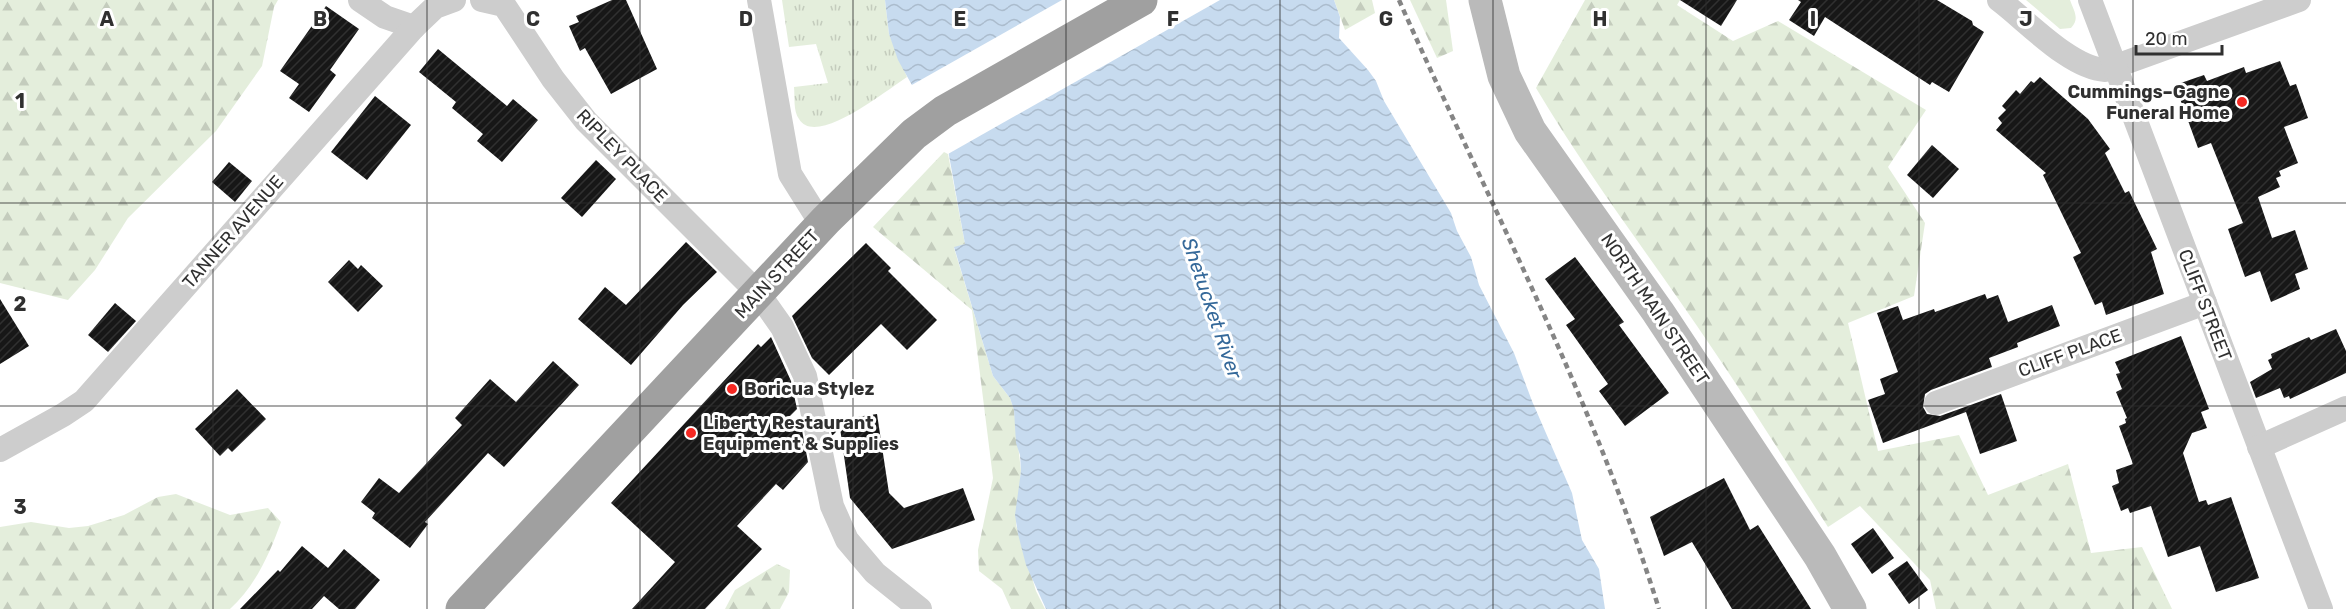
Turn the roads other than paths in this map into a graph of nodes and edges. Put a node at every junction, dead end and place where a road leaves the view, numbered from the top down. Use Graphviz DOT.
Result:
graph roads {
  1 [pos="360,0"];
  2 [pos="454,0"];
  3 [pos="759,0"];
  4 [pos="1141,0"];
  5 [pos="1485,0"];
  6 [pos="1999,0"];
  7 [pos="2090,0"];
  8 [pos="2299,0"];
  9 [pos="493,2"];
  10 [pos="414,27"];
  11 [pos="2115,68"];
  12 [pos="822,225"];
  13 [pos="758,293"];
  14 [pos="2205,303"];
  15 [pos="1936,403"];
  16 [pos="2346,408"];
  17 [pos="2259,447"];
  18 [pos="0,450"];
  19 [pos="462,609"];
  20 [pos="920,609"];
  21 [pos="1850,609"];
  22 [pos="2321,609"];
  1 -- 10 [label="street"];
  2 -- 10 [label="street, TANNER AVENUE"];
  3 -- 12 [label="street"];
  4 -- 12 [label="highway, MAIN STREET"];
  5 -- 21 [label="main road, NORTH MAIN STREET"];
  6 -- 11 [label="street"];
  7 -- 11 [label="street, CLIFF STREET"];
  8 -- 11 [label="street"];
  9 -- 13 [label="street, RIPLEY PLACE"];
  10 -- 18 [label="street, TANNER AVENUE"];
  11 -- 14 [label="street, CLIFF STREET"];
  12 -- 13 [label="highway, MAIN STREET"];
  13 -- 19 [label="highway, MAIN STREET"];
  13 -- 20 [label="street, RIPLEY PLACE"];
  14 -- 15 [label="street, CLIFF PLACE"];
  14 -- 17 [label="street, CLIFF STREET"];
  16 -- 17 [label="street"];
  17 -- 22 [label="street, CLIFF STREET"];
}
